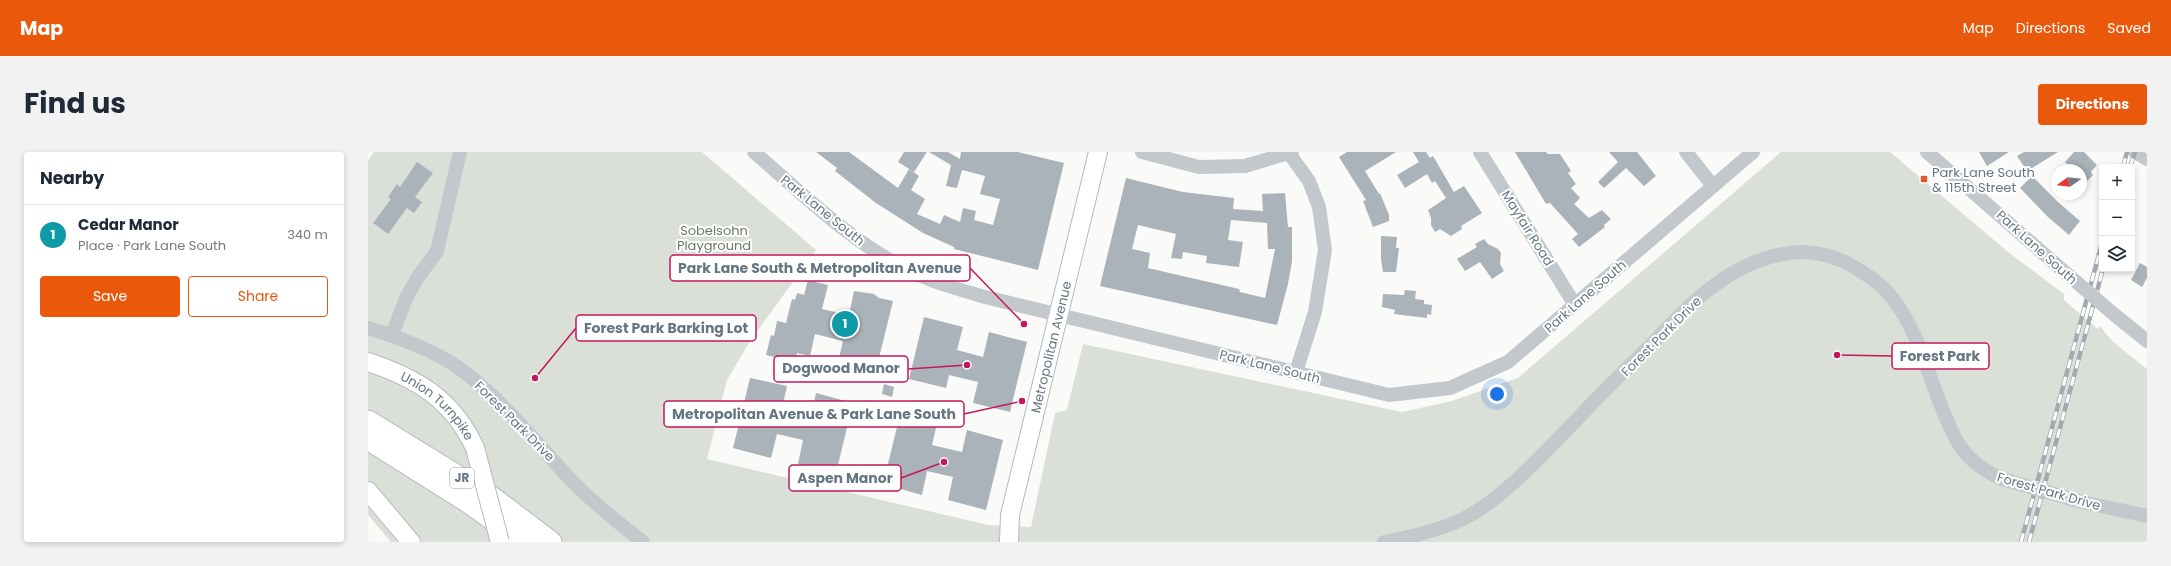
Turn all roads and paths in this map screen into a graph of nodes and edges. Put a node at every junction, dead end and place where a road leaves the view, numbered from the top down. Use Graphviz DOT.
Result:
graph roads {
  1 [pos="460,152"];
  2 [pos="754,152"];
  3 [pos="1098,152"];
  4 [pos="1142,152"];
  5 [pos="1290,152"];
  6 [pos="1480,152"];
  7 [pos="1686,152"];
  8 [pos="1753,152"];
  9 [pos="1927,152"];
  10 [pos="2135,152"];
  11 [pos="2147,159"];
  12 [pos="1713,186"];
  13 [pos="1576,305"];
  14 [pos="1058,315"];
  15 [pos="368,328"];
  16 [pos="392,335"];
  17 [pos="2147,341"];
  18 [pos="368,362"];
  19 [pos="1296,372"];
  20 [pos="368,421"];
  21 [pos="368,439"];
  22 [pos="368,491"];
  23 [pos="2147,516"];
  24 [pos="411,542"];
  25 [pos="500,542"];
  26 [pos="524,542"];
  27 [pos="551,542"];
  28 [pos="642,542"];
  29 [pos="1009,542"];
  30 [pos="1384,542"];
  1 -- 16 [label="street"];
  2 -- 14 [label="street, Park Lane South"];
  3 -- 14 [label="main road, Metropolitan Avenue"];
  4 -- 5 [label="street"];
  5 -- 19 [label="street"];
  6 -- 13 [label="street, Mayfair Road"];
  7 -- 12 [label="street"];
  8 -- 12 [label="street, Park Lane South"];
  9 -- 17 [label="street, Park Lane South, bridge"];
  10 -- 11 [label="street"];
  12 -- 13 [label="street, Park Lane South"];
  13 -- 19 [label="street, Park Lane South"];
  14 -- 19 [label="street, Park Lane South"];
  14 -- 29 [label="main road, Metropolitan Avenue"];
  15 -- 16 [label="street, Forest Park Drive"];
  16 -- 28 [label="street, Forest Park Drive"];
  18 -- 25 [label="main road, Union Turnpike, bridge"];
  20 -- 27 [label="highway, JR"];
  21 -- 26 [label="highway, JR"];
  22 -- 24 [label="main road"];
  23 -- 30 [label="street, Forest Park Drive, bridge"];
}
